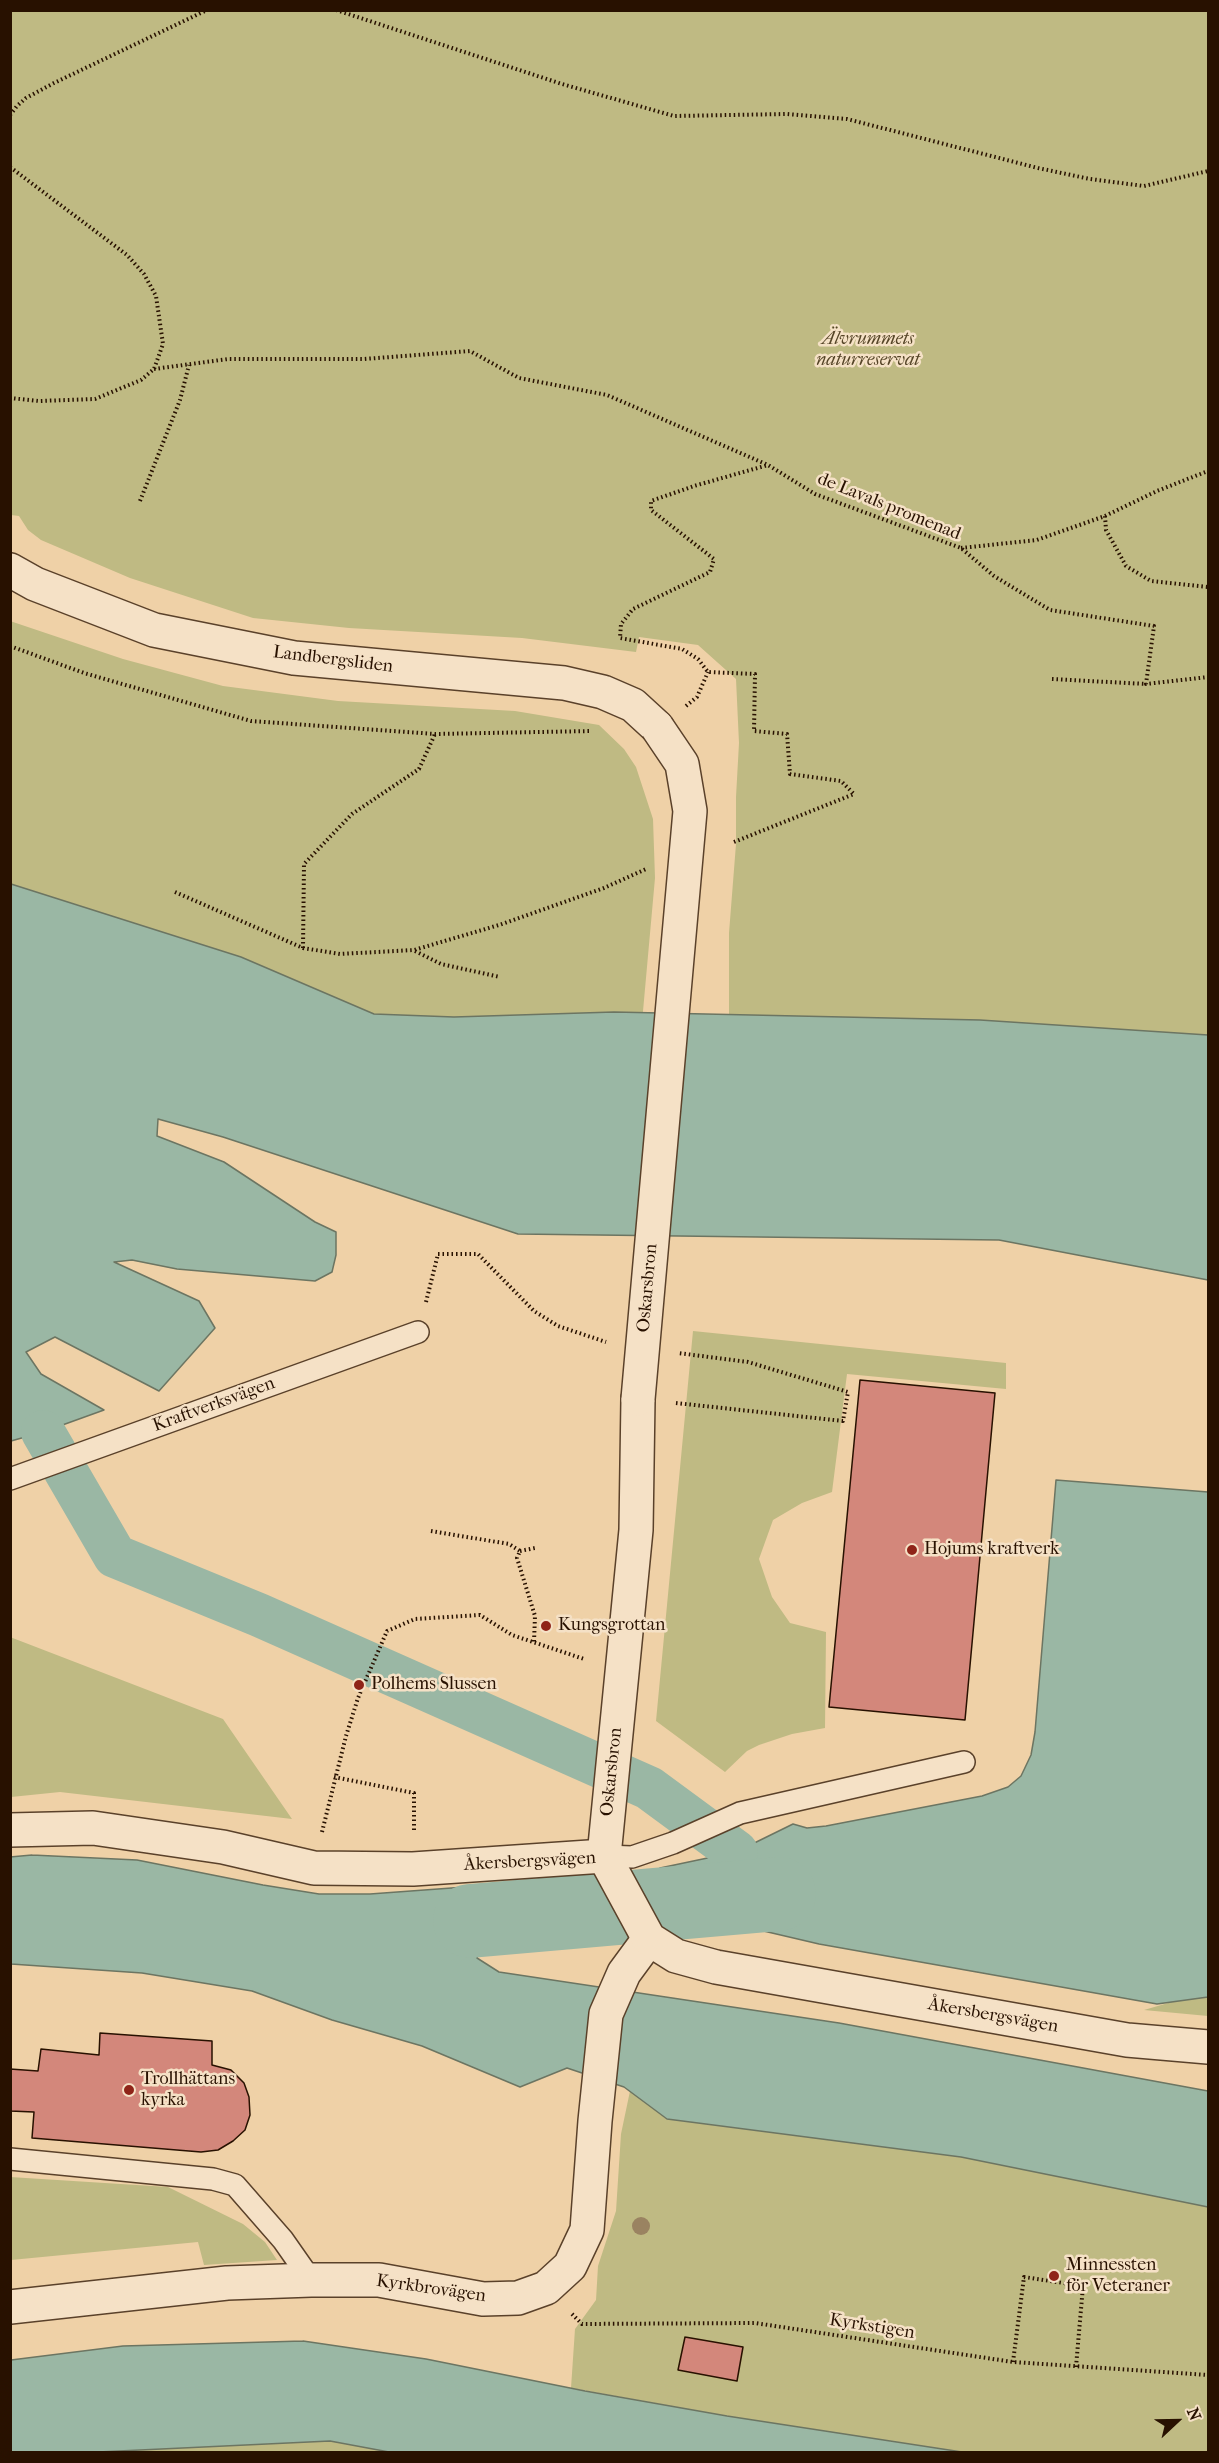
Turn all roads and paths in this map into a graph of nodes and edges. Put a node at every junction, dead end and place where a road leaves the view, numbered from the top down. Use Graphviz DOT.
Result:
graph roads {
  1 [pos="207,10"];
  2 [pos="336,10"];
  3 [pos="10,115"];
  4 [pos="10,167"];
  5 [pos="1209,171"];
  6 [pos="189,365"];
  7 [pos="154,369"];
  8 [pos="10,398"];
  9 [pos="768,465"];
  10 [pos="1209,471"];
  11 [pos="140,501"];
  12 [pos="1105,516"];
  13 [pos="961,548"];
  14 [pos="10,570"];
  15 [pos="1209,587"];
  16 [pos="10,646"];
  17 [pos="708,672"];
  18 [pos="1209,677"];
  19 [pos="1052,679"];
  20 [pos="1146,684"];
  21 [pos="696,697"];
  22 [pos="657,727"];
  23 [pos="600,730"];
  24 [pos="435,734"];
  25 [pos="734,842"];
  26 [pos="655,865"];
  27 [pos="175,892"];
  28 [pos="303,948"];
  29 [pos="414,950"];
  30 [pos="500,977"];
  31 [pos="418,1332"];
  32 [pos="616,1345"];
  33 [pos="748,1362"];
  34 [pos="638,1399"];
  35 [pos="10,1479"];
  36 [pos="431,1531"];
  37 [pos="535,1548"];
  38 [pos="520,1551"];
  39 [pos="534,1642"];
  40 [pos="621,1684"];
  41 [pos="964,1762"];
  42 [pos="334,1777"];
  43 [pos="10,1830"];
  44 [pos="605,1849"];
  45 [pos="314,1868"];
  46 [pos="413,1869"];
  47 [pos="639,1937"];
  48 [pos="1209,2047"];
  49 [pos="10,2159"];
  50 [pos="311,2280"];
  51 [pos="546,2288"];
  52 [pos="10,2307"];
  53 [pos="1012,2362"];
  54 [pos="1076,2367"];
  55 [pos="1209,2375"];
  1 -- 3 [label="path"];
  2 -- 5 [label="path"];
  4 -- 7 [label="path"];
  6 -- 7 [label="path, de Lavals promenad"];
  6 -- 9 [label="path, de Lavals promenad"];
  6 -- 11 [label="path"];
  7 -- 8 [label="path"];
  9 -- 13 [label="path, de Lavals promenad"];
  9 -- 17 [label="path"];
  10 -- 12 [label="path"];
  12 -- 13 [label="path"];
  12 -- 15 [label="path"];
  13 -- 20 [label="path, de Lavals promenad"];
  14 -- 22 [label="street, Landbergsliden"];
  16 -- 24 [label="path"];
  17 -- 21 [label="path"];
  17 -- 25 [label="path"];
  18 -- 20 [label="path"];
  19 -- 20 [label="path"];
  22 -- 34 [label="street, Oskarsbron, bridge"];
  23 -- 24 [label="path"];
  24 -- 28 [label="path"];
  26 -- 29 [label="path"];
  27 -- 28 [label="path"];
  28 -- 29 [label="path"];
  29 -- 30 [label="path"];
  31 -- 32 [label="path"];
  31 -- 35 [label="lane, Kraftverksvägen"];
  33 -- 34 [label="path"];
  34 -- 40 [label="street, Oskarsbron"];
  36 -- 38 [label="path"];
  37 -- 38 [label="path"];
  38 -- 39 [label="path"];
  39 -- 40 [label="path"];
  39 -- 42 [label="path"];
  40 -- 44 [label="street, Oskarsbron"];
  41 -- 44 [label="lane"];
  42 -- 45 [label="path"];
  42 -- 46 [label="path"];
  43 -- 45 [label="street, Åkersbergsvägen"];
  44 -- 46 [label="street, Åkersbergsvägen"];
  44 -- 47 [label="street, Åkersbergsvägen"];
  45 -- 46 [label="street, Åkersbergsvägen"];
  47 -- 48 [label="street, Åkersbergsvägen"];
  47 -- 51 [label="street, Kyrkbrovägen"];
  49 -- 50 [label="lane"];
  50 -- 51 [label="street, Kyrkbrovägen"];
  50 -- 52 [label="street, Kyrkbrovägen"];
  51 -- 53 [label="path, Kyrkstigen"];
  53 -- 54 [label="path, Kyrkstigen"];
  53 -- 54 [label="path"];
  54 -- 55 [label="path, Kyrkstigen"];
}
